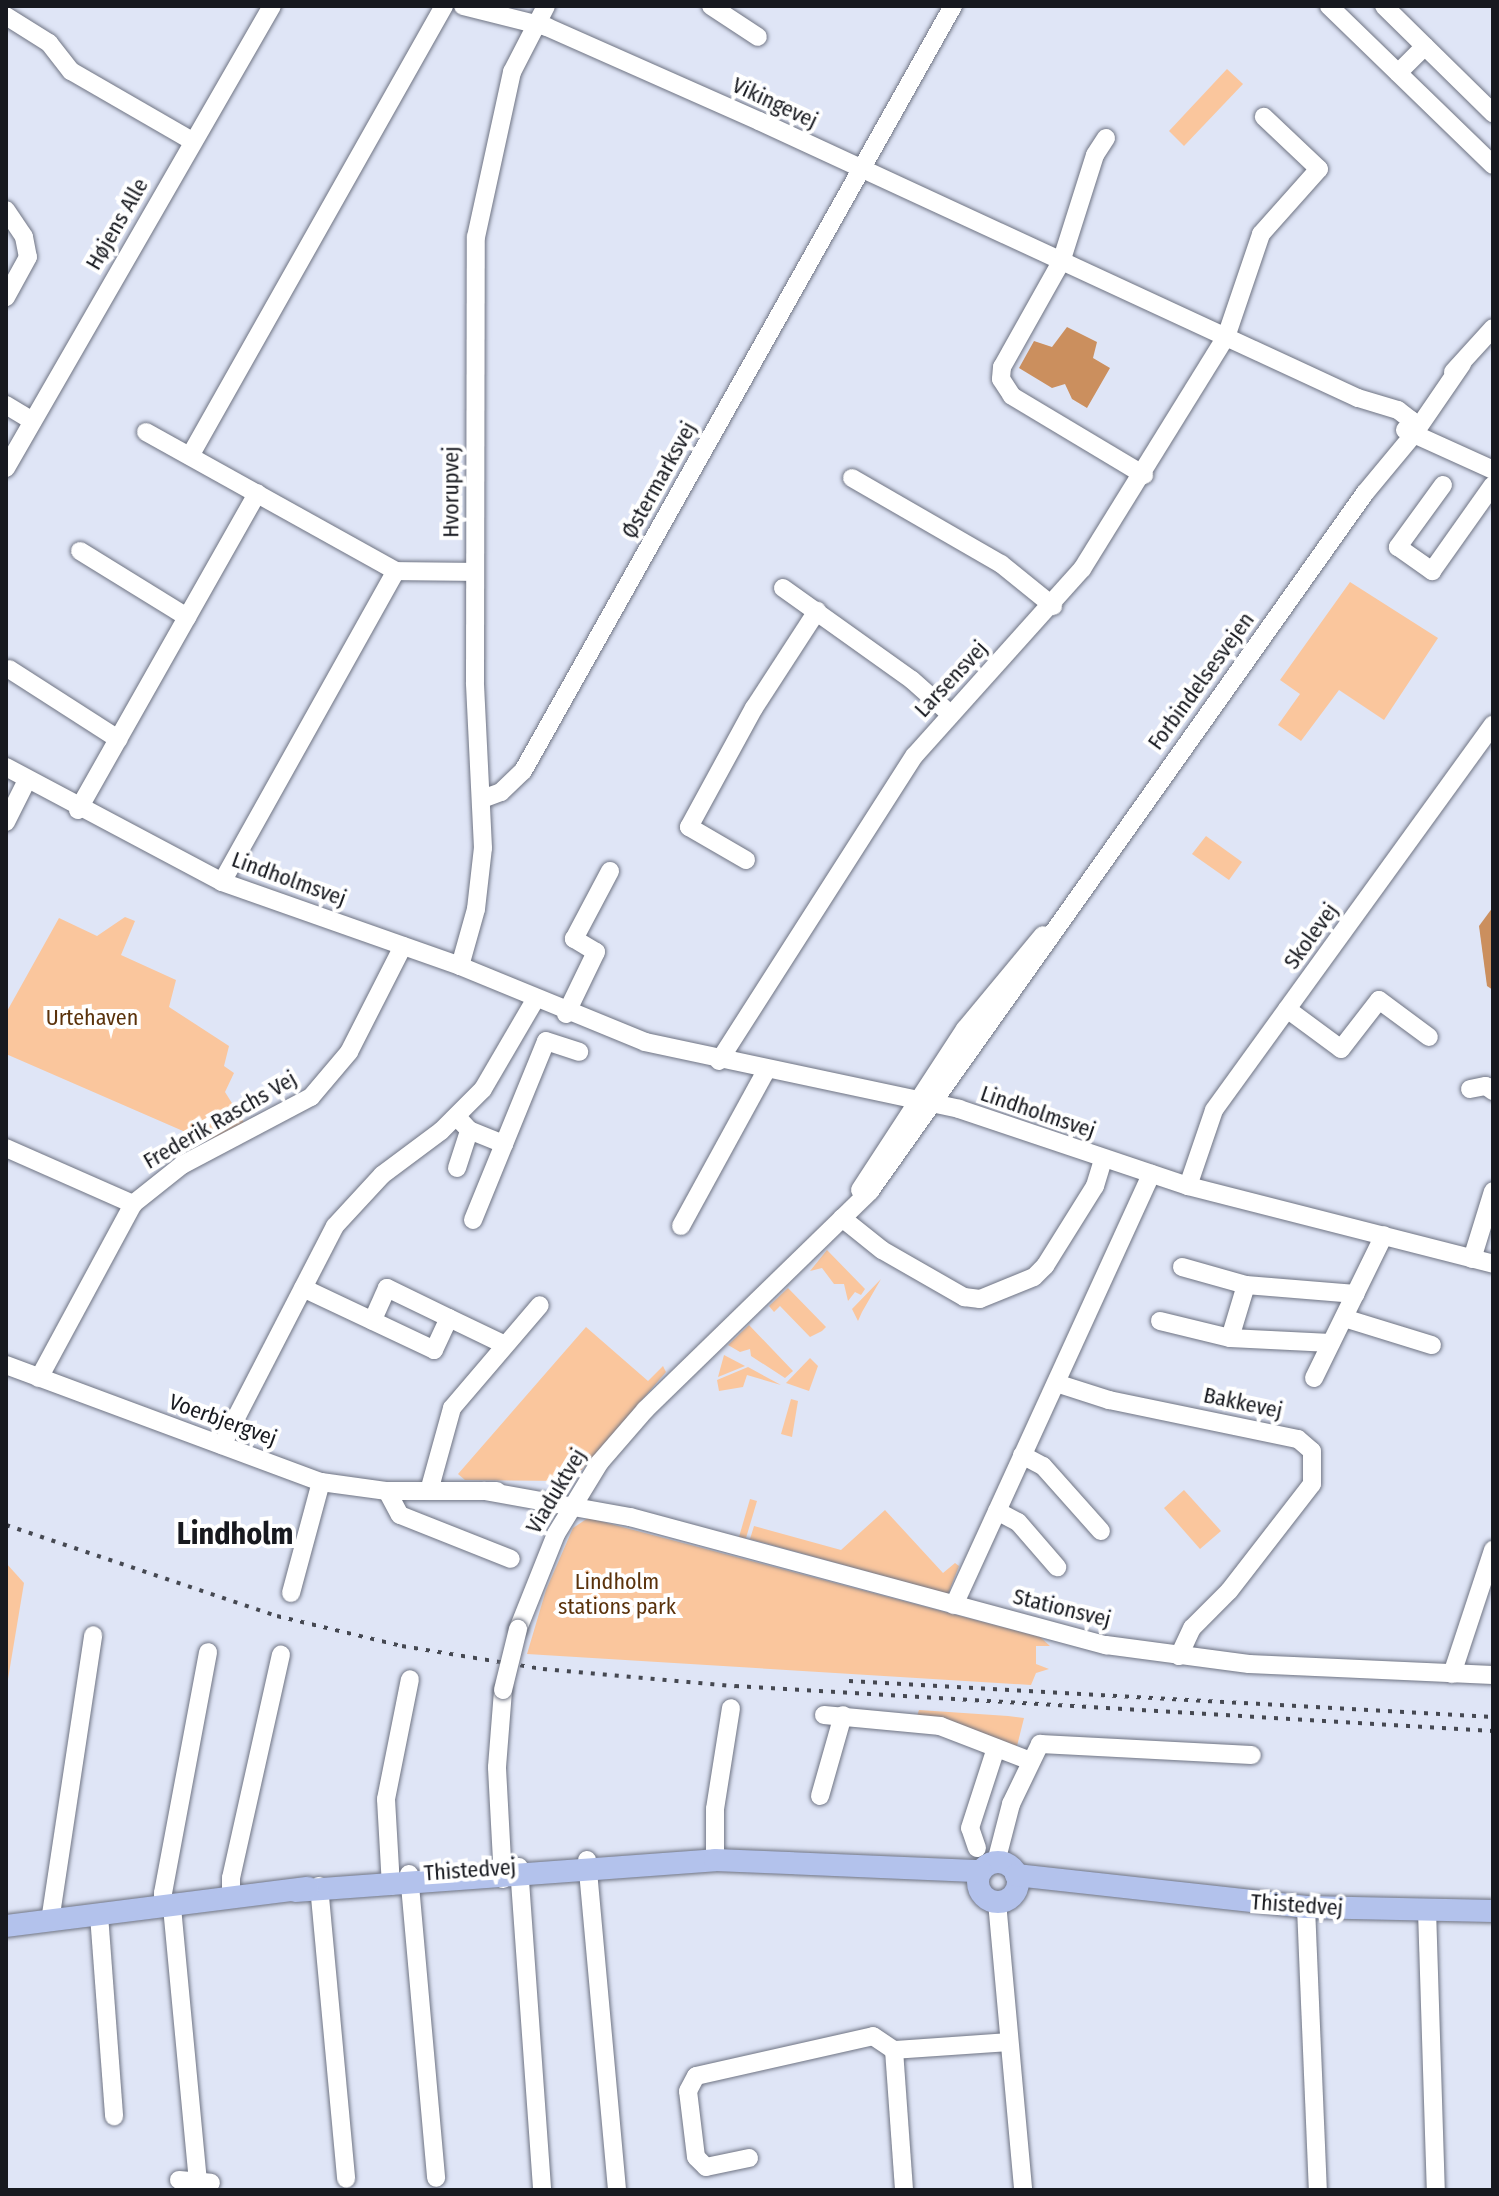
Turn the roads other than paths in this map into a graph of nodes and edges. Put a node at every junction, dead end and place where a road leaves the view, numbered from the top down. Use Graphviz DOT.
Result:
graph roads {
  1 [pos="272,6"];
  2 [pos="444,6"];
  3 [pos="463,6"];
  4 [pos="546,6"];
  5 [pos="711,6"];
  6 [pos="953,6"];
  7 [pos="1329,6"];
  8 [pos="1384,6"];
  9 [pos="6,16"];
  10 [pos="533,24"];
  11 [pos="758,37"];
  12 [pos="1425,46"];
  13 [pos="1398,73"];
  14 [pos="1493,113"];
  15 [pos="1264,117"];
  16 [pos="1106,138"];
  17 [pos="192,141"];
  18 [pos="1493,165"];
  19 [pos="861,169"];
  20 [pos="6,210"];
  21 [pos="1061,262"];
  22 [pos="6,297"];
  23 [pos="1493,328"];
  24 [pos="1226,337"];
  25 [pos="6,405"];
  26 [pos="33,421"];
  27 [pos="1410,428"];
  28 [pos="146,432"];
  29 [pos="190,456"];
  30 [pos="6,468"];
  31 [pos="1493,470"];
  32 [pos="1144,475"];
  33 [pos="852,478"];
  34 [pos="1443,485"];
  35 [pos="1493,485"];
  36 [pos="257,493"];
  37 [pos="80,551"];
  38 [pos="396,571"];
  39 [pos="474,572"];
  40 [pos="783,588"];
  41 [pos="1053,606"];
  42 [pos="817,611"];
  43 [pos="187,617"];
  44 [pos="9,669"];
  45 [pos="949,713"];
  46 [pos="1493,724"];
  47 [pos="118,739"];
  48 [pos="6,767"];
  49 [pos="27,780"];
  50 [pos="482,799"];
  51 [pos="78,810"];
  52 [pos="6,822"];
  53 [pos="746,860"];
  54 [pos="610,871"];
  55 [pos="222,882"];
  56 [pos="1064,913"];
  57 [pos="403,946"];
  58 [pos="460,966"];
  59 [pos="535,1000"];
  60 [pos="1287,1009"];
  61 [pos="566,1014"];
  62 [pos="1429,1037"];
  63 [pos="579,1052"];
  64 [pos="719,1061"];
  65 [pos="767,1069"];
  66 [pos="1470,1089"];
  67 [pos="1493,1091"];
  68 [pos="916,1099"];
  69 [pos="934,1104"];
  70 [pos="463,1123"];
  71 [pos="504,1144"];
  72 [pos="6,1148"];
  73 [pos="1103,1160"];
  74 [pos="457,1168"];
  75 [pos="1151,1174"];
  76 [pos="1188,1186"];
  77 [pos="1493,1191"];
  78 [pos="133,1204"];
  79 [pos="842,1218"];
  80 [pos="473,1220"];
  81 [pos="681,1226"];
  82 [pos="1384,1235"];
  83 [pos="1472,1259"];
  84 [pos="1493,1264"];
  85 [pos="1182,1267"];
  86 [pos="1246,1285"];
  87 [pos="303,1288"];
  88 [pos="1356,1294"];
  89 [pos="540,1305"];
  90 [pos="449,1318"];
  91 [pos="1344,1318"];
  92 [pos="372,1321"];
  93 [pos="1160,1321"];
  94 [pos="1230,1338"];
  95 [pos="1331,1343"];
  96 [pos="505,1345"];
  97 [pos="1432,1345"];
  98 [pos="6,1365"];
  99 [pos="39,1378"];
  100 [pos="1314,1378"];
  101 [pos="1056,1383"];
  102 [pos="222,1445"];
  103 [pos="1022,1455"];
  104 [pos="321,1482"];
  105 [pos="387,1491"];
  106 [pos="429,1491"];
  107 [pos="575,1500"];
  108 [pos="997,1511"];
  109 [pos="1101,1531"];
  110 [pos="1493,1550"];
  111 [pos="511,1559"];
  112 [pos="1057,1567"];
  113 [pos="291,1593"];
  114 [pos="954,1605"];
  115 [pos="93,1635"];
  116 [pos="208,1652"];
  117 [pos="281,1655"];
  118 [pos="1179,1656"];
  119 [pos="1452,1674"];
  120 [pos="1493,1675"];
  121 [pos="410,1679"];
  122 [pos="731,1708"];
  123 [pos="996,1748"];
  124 [pos="1252,1755"];
  125 [pos="1028,1760"];
  126 [pos="820,1796"];
  127 [pos="977,1848"];
  128 [pos="715,1860"];
  129 [pos="587,1866"];
  130 [pos="511,1873"];
  131 [pos="400,1880"];
  132 [pos="997,1882"];
  133 [pos="319,1888"];
  134 [pos="231,1898"];
  135 [pos="168,1907"];
  136 [pos="1306,1907"];
  137 [pos="1427,1910"];
  138 [pos="1493,1911"];
  139 [pos="99,1915"];
  140 [pos="50,1921"];
  141 [pos="6,1926"];
  142 [pos="1008,2042"];
  143 [pos="894,2050"];
  144 [pos="114,2116"];
  145 [pos="749,2158"];
  146 [pos="436,2178"];
  147 [pos="346,2179"];
  148 [pos="196,2182"];
  149 [pos="542,2189"];
  150 [pos="617,2190"];
  151 [pos="904,2190"];
  152 [pos="1023,2190"];
  153 [pos="1318,2190"];
  154 [pos="1436,2190"];
  1 -- 17 [label="street, Højens Alle"];
  2 -- 29 [label="street"];
  3 -- 10 [label="street, Vikingevej"];
  4 -- 10 [label="street, Hvorupvej"];
  5 -- 11 [label="street"];
  6 -- 19 [label="street, Østermarksvej"];
  7 -- 13 [label="street"];
  8 -- 12 [label="street"];
  9 -- 17 [label="street"];
  10 -- 19 [label="street, Vikingevej"];
  10 -- 39 [label="street, Hvorupvej"];
  12 -- 13 [label="street"];
  12 -- 14 [label="street"];
  13 -- 18 [label="street"];
  15 -- 24 [label="street"];
  16 -- 21 [label="street"];
  17 -- 26 [label="street, Højens Alle"];
  19 -- 21 [label="street, Vikingevej"];
  19 -- 50 [label="street, Østermarksvej"];
  20 -- 22 [label="street"];
  21 -- 24 [label="street, Vikingevej"];
  21 -- 32 [label="street"];
  23 -- 27 [label="street, Forbindelsesvejen"];
  24 -- 27 [label="street, Vikingevej"];
  24 -- 32 [label="street, Larsensvej"];
  25 -- 26 [label="street"];
  26 -- 30 [label="street, Højens Alle"];
  27 -- 31 [label="street"];
  27 -- 56 [label="street, Forbindelsesvejen"];
  28 -- 29 [label="street"];
  29 -- 36 [label="street"];
  32 -- 41 [label="street, Larsensvej"];
  33 -- 41 [label="street"];
  34 -- 35 [label="street"];
  36 -- 38 [label="street"];
  36 -- 43 [label="street"];
  37 -- 43 [label="street"];
  38 -- 39 [label="street"];
  38 -- 55 [label="street"];
  39 -- 50 [label="street, Hvorupvej"];
  40 -- 42 [label="street"];
  41 -- 45 [label="street, Larsensvej"];
  42 -- 45 [label="street"];
  42 -- 53 [label="street"];
  43 -- 47 [label="street"];
  44 -- 47 [label="street"];
  45 -- 64 [label="street, Larsensvej"];
  46 -- 60 [label="street, Skolevej"];
  47 -- 51 [label="street"];
  48 -- 49 [label="street, Lindholmsvej"];
  49 -- 51 [label="street, Lindholmsvej"];
  49 -- 52 [label="street"];
  50 -- 58 [label="street, Hvorupvej"];
  51 -- 55 [label="street, Lindholmsvej"];
  54 -- 61 [label="street"];
  55 -- 57 [label="street, Lindholmsvej"];
  56 -- 68 [label="street, Forbindelsesvejen"];
  56 -- 69 [label="street, Forbindelsesvejen"];
  57 -- 58 [label="street, Lindholmsvej"];
  57 -- 78 [label="street, Frederik Raschs Vej"];
  58 -- 59 [label="street, Lindholmsvej"];
  59 -- 61 [label="street, Lindholmsvej"];
  59 -- 70 [label="street"];
  60 -- 62 [label="street"];
  60 -- 76 [label="street, Skolevej"];
  61 -- 64 [label="street, Lindholmsvej"];
  63 -- 71 [label="street"];
  64 -- 65 [label="street, Lindholmsvej"];
  65 -- 68 [label="street, Lindholmsvej"];
  65 -- 81 [label="street"];
  66 -- 67 [label="street"];
  68 -- 69 [label="street, Lindholmsvej"];
  68 -- 79 [label="street, Viaduktvej"];
  69 -- 73 [label="street, Lindholmsvej"];
  69 -- 79 [label="street, Viaduktvej"];
  70 -- 71 [label="street"];
  70 -- 74 [label="street"];
  70 -- 87 [label="street"];
  71 -- 80 [label="street"];
  72 -- 78 [label="street"];
  73 -- 75 [label="street, Lindholmsvej"];
  73 -- 79 [label="street"];
  75 -- 76 [label="street, Lindholmsvej"];
  75 -- 101 [label="street"];
  76 -- 82 [label="street, Lindholmsvej"];
  77 -- 83 [label="street"];
  78 -- 99 [label="street, Frederik Raschs Vej"];
  79 -- 107 [label="street, Viaduktvej"];
  82 -- 83 [label="street, Lindholmsvej"];
  82 -- 88 [label="street"];
  83 -- 84 [label="street, Lindholmsvej"];
  85 -- 86 [label="street"];
  86 -- 88 [label="street"];
  86 -- 94 [label="street"];
  87 -- 92 [label="street"];
  87 -- 102 [label="street"];
  88 -- 91 [label="street"];
  89 -- 96 [label="street"];
  90 -- 92 [label="street"];
  90 -- 92 [label="street"];
  90 -- 96 [label="street"];
  91 -- 95 [label="street"];
  91 -- 97 [label="street"];
  93 -- 94 [label="street"];
  94 -- 95 [label="street"];
  95 -- 100 [label="street"];
  96 -- 106 [label="street"];
  98 -- 99 [label="street, Voerbjergvej"];
  99 -- 102 [label="street, Voerbjergvej"];
  101 -- 103 [label="street"];
  101 -- 118 [label="street, Bakkevej"];
  102 -- 104 [label="street, Voerbjergvej"];
  103 -- 108 [label="street"];
  103 -- 109 [label="street"];
  104 -- 105 [label="street, Voerbjergvej"];
  104 -- 113 [label="street"];
  105 -- 106 [label="street, Voerbjergvej"];
  105 -- 111 [label="street"];
  106 -- 107 [label="street, Voerbjergvej"];
  107 -- 114 [label="street, Stationsvej"];
  107 -- 130 [label="street, Viaduktvej, bridge"];
  108 -- 112 [label="street"];
  108 -- 114 [label="street"];
  110 -- 119 [label="street"];
  114 -- 118 [label="street, Stationsvej"];
  115 -- 140 [label="street"];
  116 -- 135 [label="street"];
  117 -- 134 [label="street"];
  118 -- 119 [label="street, Stationsvej"];
  119 -- 120 [label="street, Stationsvej"];
  121 -- 131 [label="street"];
  122 -- 128 [label="street"];
  123 -- 125 [label="street"];
  123 -- 126 [label="street"];
  123 -- 127 [label="street"];
  124 -- 125 [label="street"];
  125 -- 132 [label="street"];
  128 -- 129 [label="main road, Thistedvej"];
  128 -- 132 [label="main road, Thistedvej"];
  129 -- 130 [label="main road, Thistedvej"];
  129 -- 150 [label="street"];
  130 -- 131 [label="main road, Thistedvej"];
  130 -- 149 [label="street, Viaduktvej"];
  131 -- 133 [label="main road, Thistedvej"];
  131 -- 146 [label="street"];
  132 -- 136 [label="main road, Thistedvej"];
  132 -- 142 [label="street"];
  133 -- 134 [label="main road, Thistedvej"];
  133 -- 147 [label="street"];
  134 -- 135 [label="main road, Thistedvej"];
  135 -- 139 [label="main road, Thistedvej"];
  135 -- 148 [label="street"];
  136 -- 137 [label="main road, Thistedvej"];
  136 -- 153 [label="street"];
  137 -- 138 [label="main road, Thistedvej"];
  137 -- 154 [label="street"];
  139 -- 140 [label="main road, Thistedvej"];
  139 -- 144 [label="street"];
  140 -- 141 [label="main road, Thistedvej"];
  142 -- 143 [label="street"];
  142 -- 152 [label="street"];
  143 -- 145 [label="street"];
  143 -- 151 [label="street"];
}
